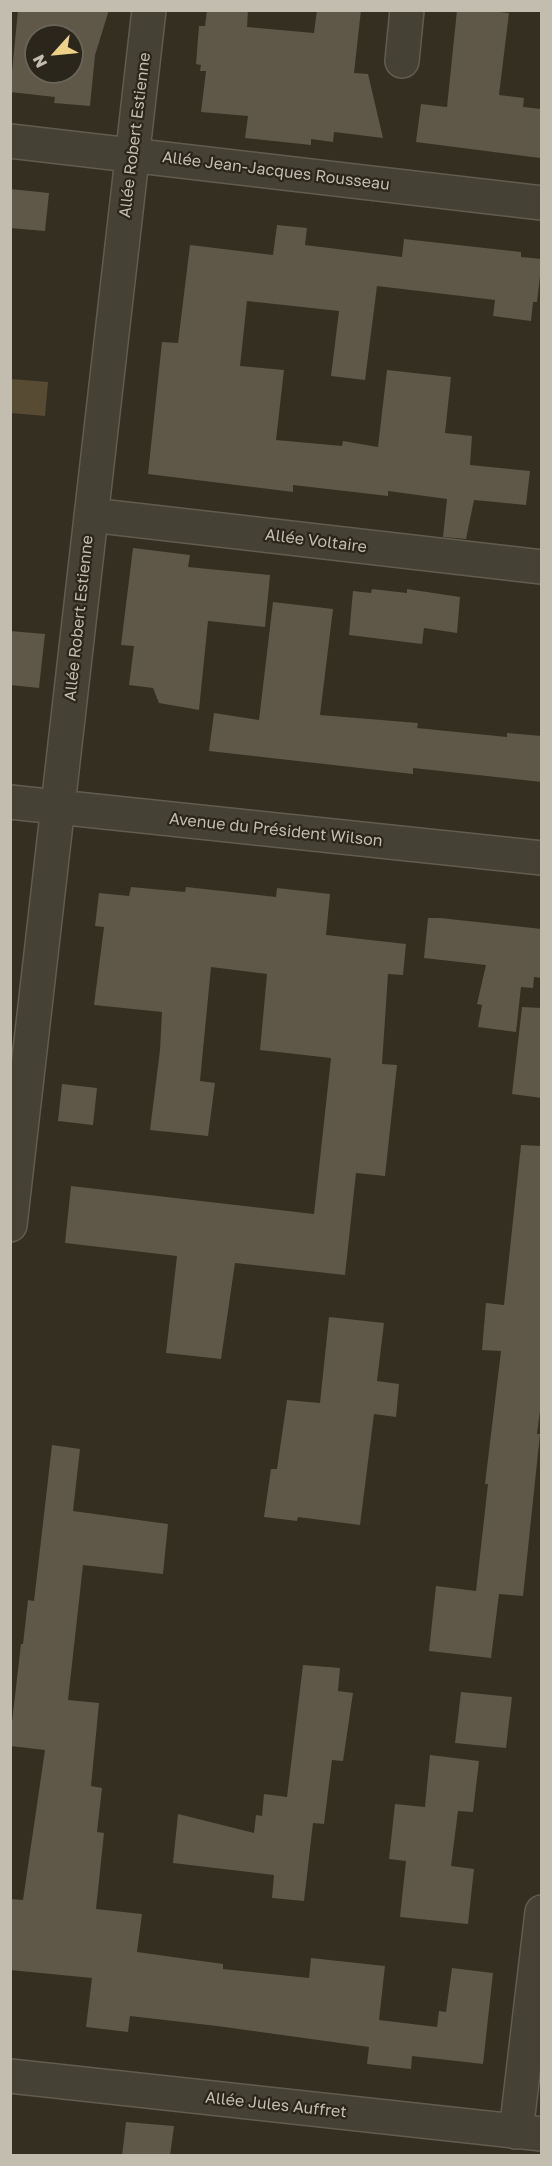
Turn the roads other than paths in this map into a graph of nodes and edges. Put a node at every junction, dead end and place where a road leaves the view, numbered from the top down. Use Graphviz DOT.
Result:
graph roads {
  1 [pos="149,10"];
  2 [pos="407,10"];
  3 [pos="402,61"];
  4 [pos="10,141"];
  5 [pos="132,154"];
  6 [pos="542,203"];
  7 [pos="91,515"];
  8 [pos="542,567"];
  9 [pos="10,802"];
  10 [pos="58,808"];
  11 [pos="542,858"];
  12 [pos="10,1225"];
  13 [pos="542,1912"];
  14 [pos="10,2076"];
  15 [pos="529,2133"];
  1 -- 5 [label="street, Allée Robert Estienne"];
  2 -- 3 [label="street"];
  4 -- 5 [label="street, Allée Jean-Jacques Rousseau"];
  5 -- 6 [label="street, Allée Jean-Jacques Rousseau"];
  5 -- 7 [label="street, Allée Robert Estienne"];
  7 -- 8 [label="street, Allée Voltaire"];
  7 -- 10 [label="street, Allée Robert Estienne"];
  9 -- 10 [label="street, Avenue du Président Wilson"];
  10 -- 11 [label="street, Avenue du Président Wilson"];
  10 -- 12 [label="street, Allée Robert Estienne"];
  13 -- 15 [label="street"];
  14 -- 15 [label="street, Allée Jules Auffret"];
}
